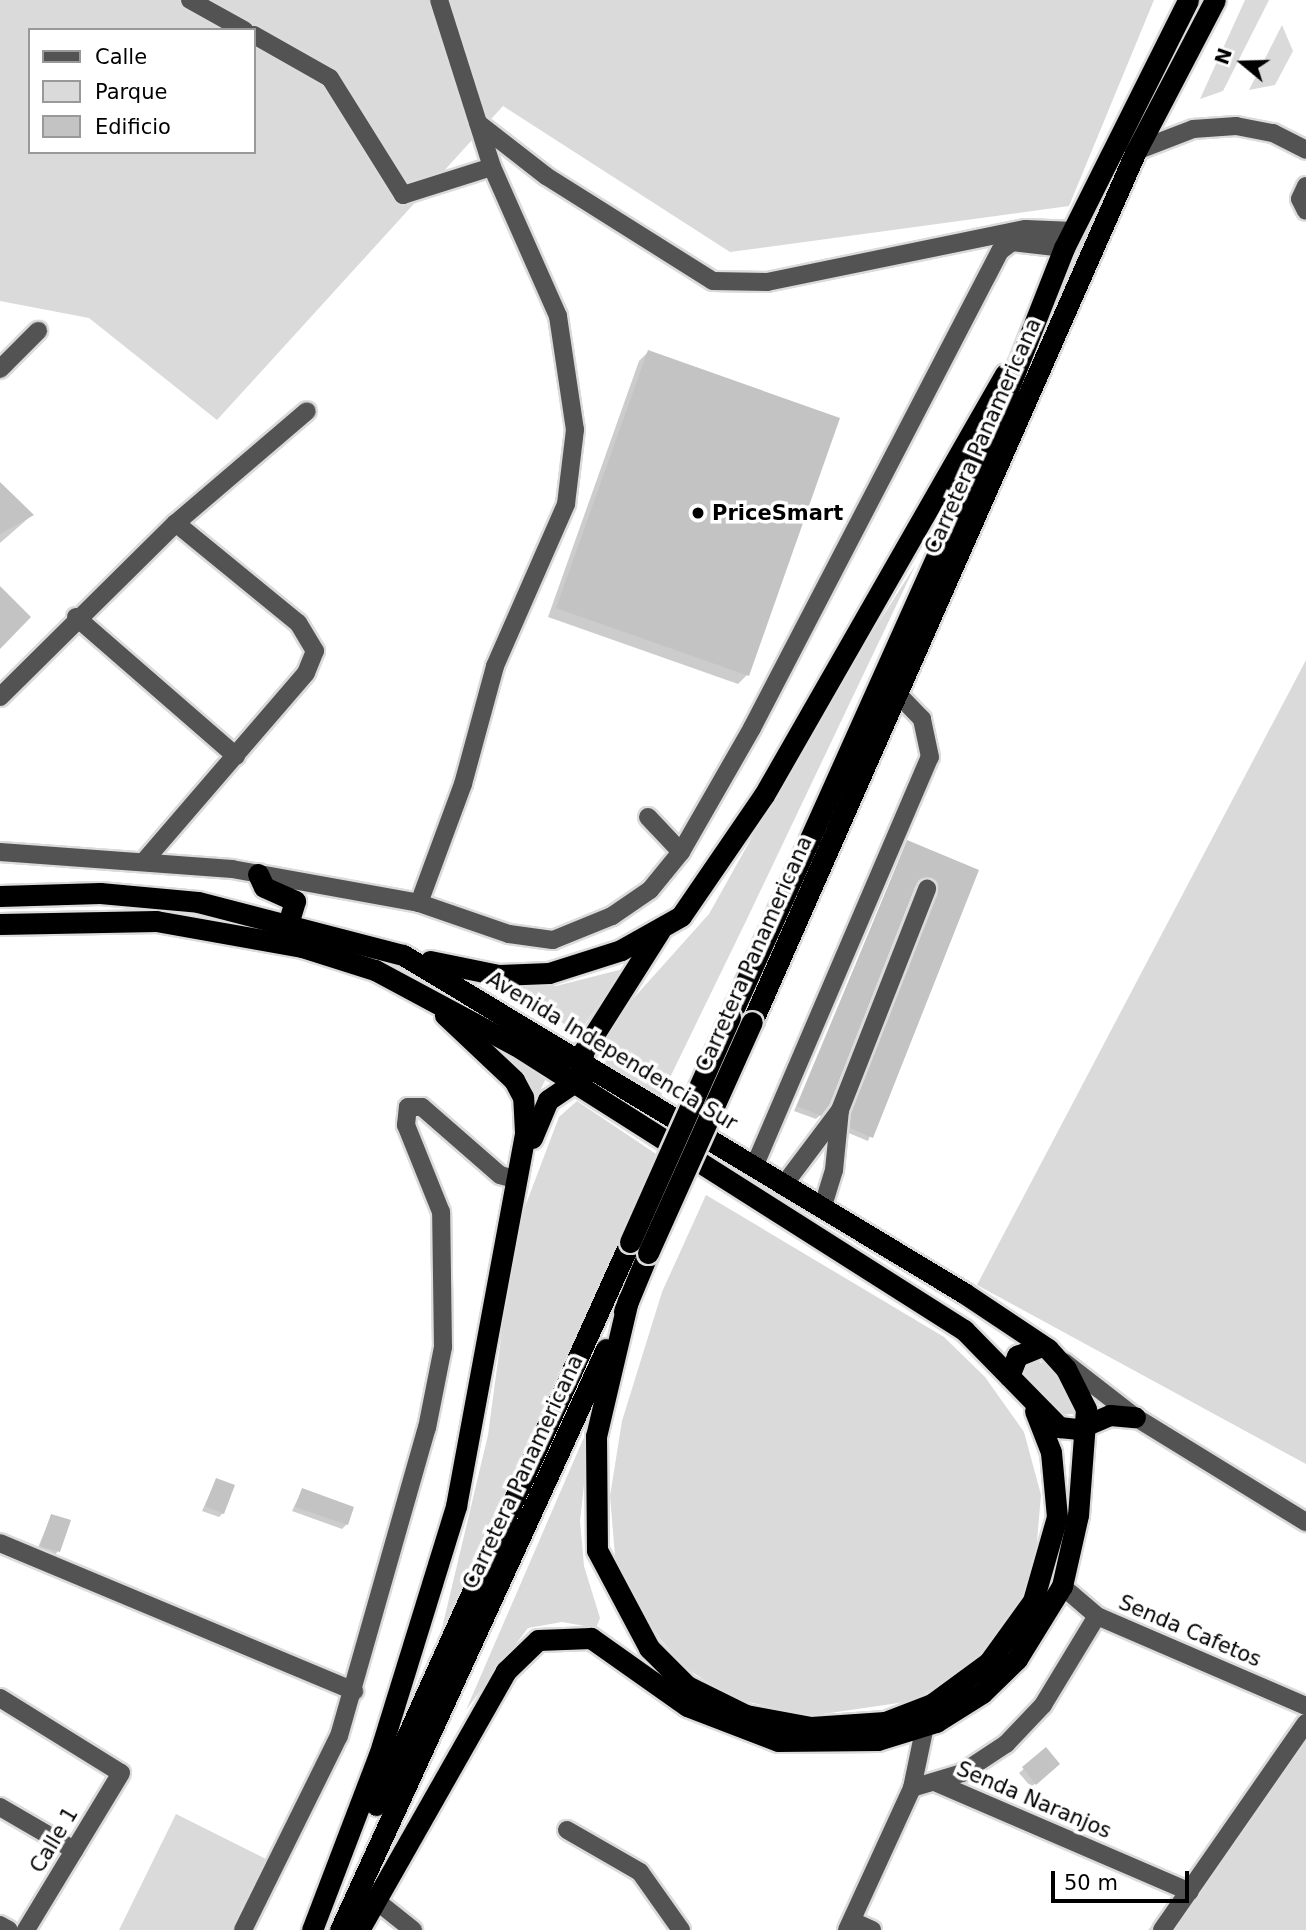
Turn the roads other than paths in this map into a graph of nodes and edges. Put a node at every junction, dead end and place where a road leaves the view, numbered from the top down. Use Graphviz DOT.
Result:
graph roads {
  1 [pos="190,0"];
  2 [pos="439,0"];
  3 [pos="1188,0"];
  4 [pos="1216,0"];
  5 [pos="239,28"];
  6 [pos="256,37"];
  7 [pos="478,123"];
  8 [pos="1306,150"];
  9 [pos="1136,151"];
  10 [pos="492,167"];
  11 [pos="1306,186"];
  12 [pos="1306,211"];
  13 [pos="1069,239"];
  14 [pos="1037,325"];
  15 [pos="38,331"];
  16 [pos="0,369"];
  17 [pos="307,411"];
  18 [pos="176,523"];
  19 [pos="76,617"];
  20 [pos="896,692"];
  21 [pos="0,697"];
  22 [pos="236,756"];
  23 [pos="648,817"];
  24 [pos="0,852"];
  25 [pos="681,852"];
  26 [pos="146,859"];
  27 [pos="258,874"];
  28 [pos="927,889"];
  29 [pos="0,896"];
  30 [pos="419,903"];
  31 [pos="289,922"];
  32 [pos="0,924"];
  33 [pos="660,930"];
  34 [pos="403,955"];
  35 [pos="425,997"];
  36 [pos="581,1078"];
  37 [pos="840,1110"];
  38 [pos="754,1167"];
  39 [pos="517,1180"];
  40 [pos="783,1186"];
  41 [pos="822,1209"];
  42 [pos="507,1228"];
  43 [pos="639,1248"];
  44 [pos="628,1300"];
  45 [pos="1045,1348"];
  46 [pos="1009,1376"];
  47 [pos="1029,1399"];
  48 [pos="1110,1415"];
  49 [pos="1135,1417"];
  50 [pos="1086,1426"];
  51 [pos="1084,1456"];
  52 [pos="1306,1522"];
  53 [pos="0,1543"];
  54 [pos="1062,1586"];
  55 [pos="1097,1616"];
  56 [pos="354,1691"];
  57 [pos="0,1698"];
  58 [pos="1306,1706"];
  59 [pos="1306,1723"];
  60 [pos="925,1726"];
  61 [pos="937,1783"];
  62 [pos="912,1788"];
  63 [pos="0,1807"];
  64 [pos="567,1830"];
  65 [pos="74,1850"];
  66 [pos="1190,1892"];
  67 [pos="374,1899"];
  68 [pos="0,1925"];
  69 [pos="850,1925"];
  70 [pos="9,1930"];
  71 [pos="26,1930"];
  72 [pos="243,1930"];
  73 [pos="312,1930"];
  74 [pos="318,1930"];
  75 [pos="340,1930"];
  76 [pos="359,1930"];
  77 [pos="413,1930"];
  78 [pos="681,1930"];
  79 [pos="872,1930"];
  80 [pos="1162,1930"];
  1 -- 5 [label="street"];
  2 -- 7 [label="street"];
  3 -- 13 [label="highway, Carretera Panamericana"];
  4 -- 9 [label="highway, Carretera Panamericana"];
  6 -- 10 [label="street"];
  7 -- 10 [label="street"];
  7 -- 13 [label="street"];
  8 -- 9 [label="street"];
  9 -- 20 [label="highway, Carretera Panamericana"];
  10 -- 30 [label="street"];
  11 -- 12 [label="street"];
  13 -- 14 [label="highway, Carretera Panamericana"];
  13 -- 25 [label="street"];
  14 -- 33 [label="highway"];
  14 -- 43 [label="highway, Carretera Panamericana, bridge"];
  15 -- 16 [label="street"];
  17 -- 18 [label="street"];
  18 -- 19 [label="street"];
  18 -- 22 [label="street"];
  19 -- 21 [label="street"];
  19 -- 22 [label="street"];
  20 -- 38 [label="street"];
  20 -- 43 [label="highway, Carretera Panamericana, bridge"];
  22 -- 26 [label="street"];
  23 -- 25 [label="street"];
  24 -- 26 [label="street"];
  25 -- 30 [label="street"];
  26 -- 27 [label="street"];
  27 -- 30 [label="street"];
  27 -- 31 [label="highway"];
  28 -- 37 [label="street"];
  29 -- 31 [label="highway, Avenida Independencia Sur"];
  31 -- 34 [label="highway, Avenida Independencia Sur"];
  32 -- 35 [label="highway"];
  33 -- 34 [label="highway"];
  33 -- 36 [label="highway"];
  34 -- 36 [label="highway, Avenida Independencia Sur"];
  35 -- 36 [label="highway"];
  35 -- 39 [label="highway"];
  36 -- 38 [label="highway, Avenida Independencia Sur"];
  36 -- 42 [label="highway"];
  36 -- 46 [label="highway"];
  37 -- 40 [label="street"];
  37 -- 41 [label="street"];
  38 -- 40 [label="highway, Avenida Independencia Sur"];
  39 -- 42 [label="highway"];
  39 -- 56 [label="street"];
  40 -- 41 [label="highway, Avenida Independencia Sur"];
  41 -- 45 [label="highway, Avenida Independencia Sur"];
  42 -- 73 [label="highway"];
  43 -- 44 [label="highway, Carretera Panamericana"];
  43 -- 74 [label="highway, Carretera Panamericana"];
  44 -- 47 [label="highway"];
  44 -- 75 [label="highway, Carretera Panamericana"];
  45 -- 46 [label="highway"];
  45 -- 49 [label="street, Avenida Independencia Sur"];
  45 -- 50 [label="highway"];
  46 -- 47 [label="highway"];
  47 -- 50 [label="highway"];
  48 -- 49 [label="highway"];
  48 -- 50 [label="highway"];
  48 -- 51 [label="highway"];
  49 -- 52 [label="street, Avenida Independencia Sur"];
  50 -- 51 [label="highway"];
  51 -- 54 [label="highway"];
  53 -- 56 [label="street"];
  54 -- 55 [label="street, Senda Cafetos"];
  54 -- 60 [label="highway"];
  55 -- 58 [label="street, Senda Cafetos"];
  55 -- 61 [label="street"];
  56 -- 72 [label="street"];
  57 -- 65 [label="street, Calle 1"];
  59 -- 66 [label="street"];
  60 -- 62 [label="street"];
  60 -- 67 [label="highway"];
  61 -- 62 [label="street"];
  61 -- 66 [label="street, Senda Naranjos"];
  62 -- 69 [label="street"];
  63 -- 65 [label="street"];
  64 -- 78 [label="street"];
  65 -- 71 [label="street, Calle 1"];
  66 -- 80 [label="street"];
  67 -- 76 [label="highway"];
  67 -- 77 [label="street"];
  68 -- 70 [label="street"];
  69 -- 79 [label="street"];
}
